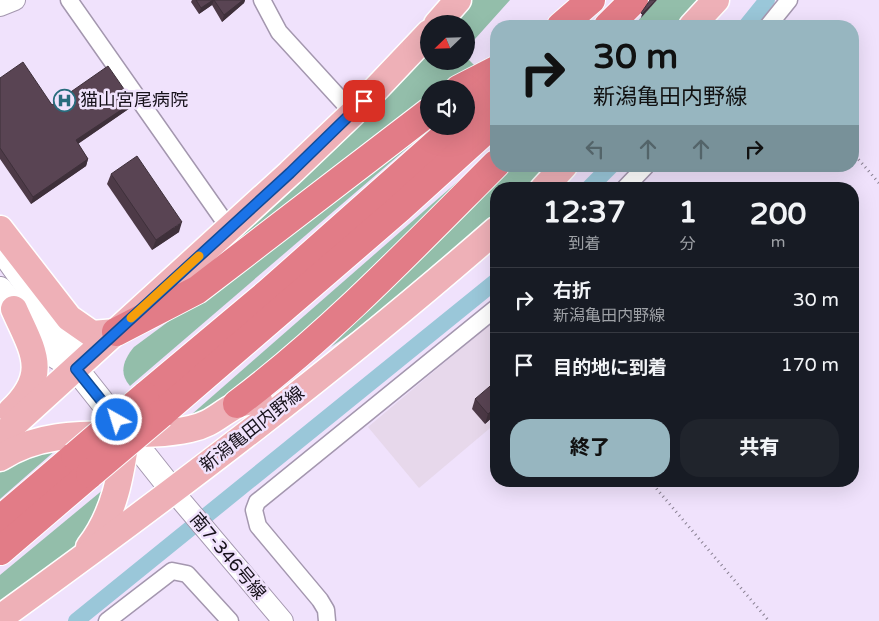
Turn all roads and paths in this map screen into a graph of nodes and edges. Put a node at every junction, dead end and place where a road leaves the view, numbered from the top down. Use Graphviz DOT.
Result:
graph roads {
  1 [pos="15,0"];
  2 [pos="69,0"];
  3 [pos="262,0"];
  4 [pos="458,0"];
  5 [pos="591,0"];
  6 [pos="716,0"];
  7 [pos="789,0"];
  8 [pos="633,1"];
  9 [pos="0,6"];
  10 [pos="445,15"];
  11 [pos="568,20"];
  12 [pos="614,20"];
  13 [pos="698,20"];
  14 [pos="773,20"];
  15 [pos="420,42"];
  16 [pos="490,73"];
  17 [pos="475,81"];
  18 [pos="490,94"];
  19 [pos="475,108"];
  20 [pos="353,113"];
  21 [pos="420,119"];
  22 [pos="490,126"];
  23 [pos="446,135"];
  24 [pos="859,160"];
  25 [pos="490,170"];
  26 [pos="559,172"];
  27 [pos="640,172"];
  28 [pos="549,182"];
  29 [pos="631,182"];
  30 [pos="879,182"];
  31 [pos="229,228"];
  32 [pos="0,229"];
  33 [pos="490,235"];
  34 [pos="0,248"];
  35 [pos="7,299"];
  36 [pos="409,304"];
  37 [pos="490,313"];
  38 [pos="116,332"];
  39 [pos="76,369"];
  40 [pos="238,404"];
  41 [pos="153,405"];
  42 [pos="0,421"];
  43 [pos="127,433"];
  44 [pos="0,438"];
  45 [pos="0,458"];
  46 [pos="82,465"];
  47 [pos="655,487"];
  48 [pos="174,491"];
  49 [pos="0,520"];
  50 [pos="0,551"];
  51 [pos="76,563"];
  52 [pos="0,618"];
  53 [pos="107,621"];
  54 [pos="230,621"];
  55 [pos="283,621"];
  56 [pos="327,621"];
  57 [pos="769,621"];
  1 -- 9 [label="street"];
  2 -- 31 [label="street"];
  3 -- 20 [label="street"];
  4 -- 10 [label="main road"];
  5 -- 11 [label="highway"];
  6 -- 13 [label="main road"];
  7 -- 14 [label="street"];
  8 -- 12 [label="highway"];
  15 -- 20 [label="main road"];
  16 -- 17 [label="highway"];
  18 -- 19 [label="highway"];
  20 -- 31 [label="main road"];
  21 -- 38 [label="highway"];
  22 -- 41 [label="highway"];
  23 -- 41 [label="highway"];
  24 -- 30 [label="path"];
  25 -- 40 [label="highway"];
  26 -- 28 [label="main road"];
  27 -- 29 [label="street"];
  31 -- 38 [label="main road"];
  32 -- 38 [label="main road"];
  33 -- 36 [label="main road, 新潟亀田内野線"];
  34 -- 39 [label="main road"];
  35 -- 39 [label="main road"];
  35 -- 42 [label="main road"];
  36 -- 40 [label="main road"];
  36 -- 48 [label="main road, 新潟亀田内野線"];
  37 -- 56 [label="street"];
  38 -- 39 [label="main road"];
  39 -- 43 [label="main road"];
  39 -- 44 [label="main road"];
  40 -- 43 [label="main road"];
  41 -- 46 [label="highway, bridge"];
  43 -- 45 [label="main road"];
  43 -- 48 [label="main road"];
  43 -- 51 [label="main road"];
  46 -- 49 [label="highway"];
  46 -- 50 [label="highway"];
  47 -- 57 [label="path"];
  48 -- 51 [label="main road, 新潟亀田内野線"];
  48 -- 55 [label="street, 南7-346号線"];
  51 -- 52 [label="main road, 新潟亀田内野線"];
  53 -- 54 [label="street"];
}
